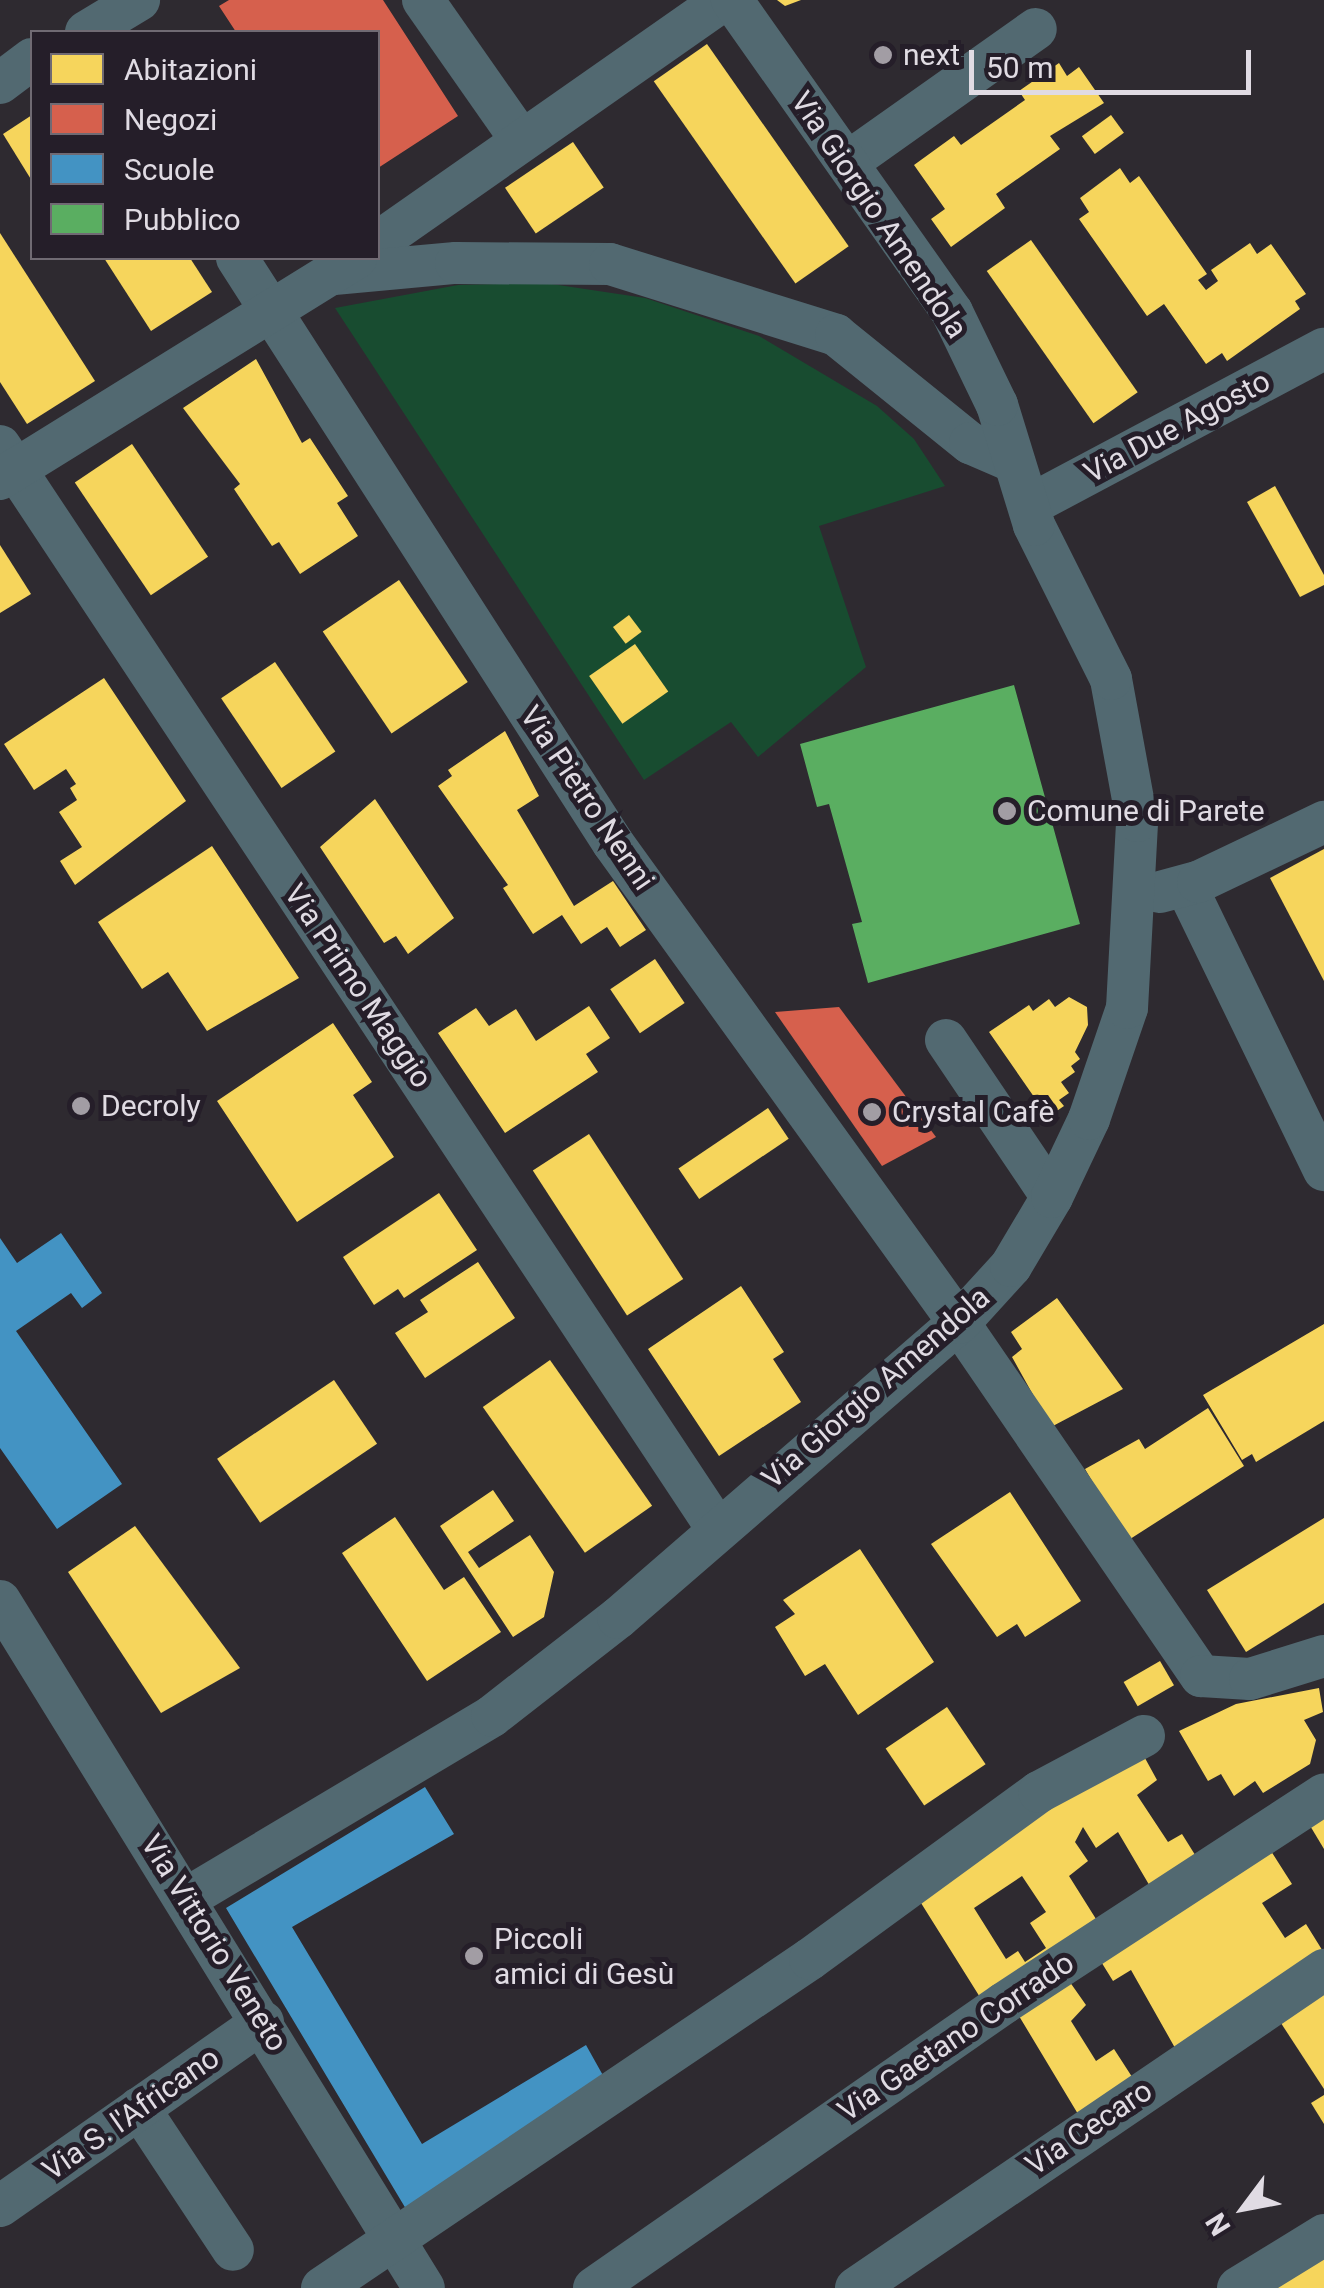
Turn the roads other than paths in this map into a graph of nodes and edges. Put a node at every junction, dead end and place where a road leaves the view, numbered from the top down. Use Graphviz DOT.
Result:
graph roads {
  1 [pos="139,0"];
  2 [pos="423,0"];
  3 [pos="723,0"];
  4 [pos="732,0"];
  5 [pos="1036,29"];
  6 [pos="89,30"];
  7 [pos="30,60"];
  8 [pos="0,82"];
  9 [pos="519,137"];
  10 [pos="848,162"];
  11 [pos="380,241"];
  12 [pos="238,260"];
  13 [pos="345,266"];
  14 [pos="271,308"];
  15 [pos="1324,349"];
  16 [pos="1014,462"];
  17 [pos="5,465"];
  18 [pos="1030,506"];
  19 [pos="1324,822"];
  20 [pos="1186,886"];
  21 [pos="1133,897"];
  22 [pos="946,1040"];
  23 [pos="1324,1170"];
  24 [pos="1052,1198"];
  25 [pos="960,1323"];
  26 [pos="716,1527"];
  27 [pos="1,1604"];
  28 [pos="1319,1664"];
  29 [pos="1144,1736"];
  30 [pos="1324,1794"];
  31 [pos="187,1898"];
  32 [pos="1324,1970"];
  33 [pos="263,2022"];
  34 [pos="138,2108"];
  35 [pos="0,2206"];
  36 [pos="1324,2236"];
  37 [pos="233,2250"];
  38 [pos="399,2258"];
  39 [pos="322,2288"];
  40 [pos="594,2288"];
  41 [pos="856,2288"];
  42 [pos="1238,2288"];
  1 -- 6 [label="street"];
  2 -- 9 [label="street"];
  3 -- 9 [label="street"];
  4 -- 10 [label="street, Via Giorgio Amendola"];
  5 -- 10 [label="street"];
  7 -- 8 [label="street"];
  9 -- 11 [label="street"];
  10 -- 16 [label="street, Via Giorgio Amendola"];
  12 -- 14 [label="street, Via Pietro Nenni"];
  13 -- 14 [label="street"];
  13 -- 16 [label="street"];
  14 -- 17 [label="street"];
  14 -- 25 [label="street, Via Pietro Nenni"];
  15 -- 18 [label="street, Via Due Agosto"];
  16 -- 18 [label="street, Via Giorgio Amendola"];
  17 -- 26 [label="street, Via Primo Maggio"];
  18 -- 21 [label="street, Via Giorgio Amendola"];
  19 -- 20 [label="street"];
  20 -- 21 [label="street"];
  20 -- 23 [label="street"];
  21 -- 24 [label="street, Via Giorgio Amendola"];
  22 -- 24 [label="street"];
  24 -- 25 [label="street, Via Giorgio Amendola"];
  25 -- 26 [label="street, Via Giorgio Amendola"];
  25 -- 28 [label="street, Via Pietro Nenni"];
  26 -- 31 [label="street, Via Giorgio Amendola"];
  27 -- 31 [label="street, Via Vittorio Veneto"];
  29 -- 38 [label="street"];
  30 -- 40 [label="street, Via Gaetano Corrado"];
  31 -- 33 [label="street, Via Vittorio Veneto"];
  32 -- 41 [label="street, Via Cecaro"];
  33 -- 34 [label="street, Via S. l'Africano"];
  33 -- 38 [label="street, Via Vittorio Veneto"];
  34 -- 35 [label="street, Via S. l'Africano"];
  34 -- 37 [label="street"];
  36 -- 42 [label="street"];
  38 -- 39 [label="street"];
}
